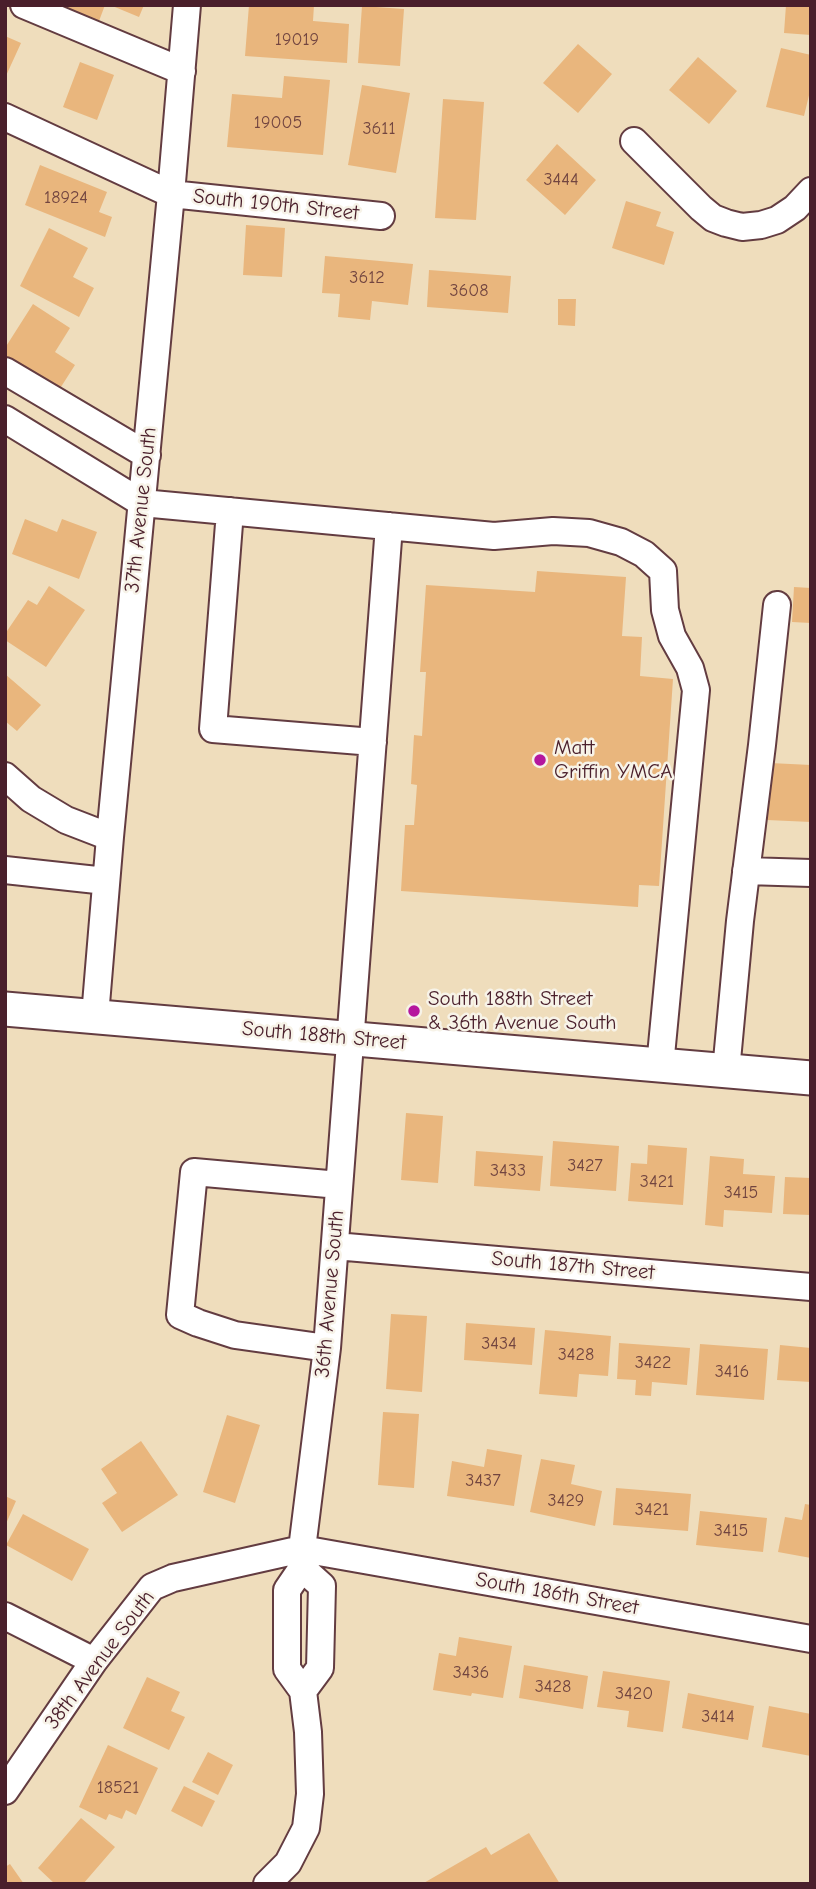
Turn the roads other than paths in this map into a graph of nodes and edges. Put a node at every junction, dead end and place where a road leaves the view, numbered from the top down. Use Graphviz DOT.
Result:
graph roads {
  1 [pos="24,5"];
  2 [pos="187,5"];
  3 [pos="182,71"];
  4 [pos="5,117"];
  5 [pos="634,141"];
  6 [pos="171,194"];
  7 [pos="803,200"];
  8 [pos="381,216"];
  9 [pos="5,371"];
  10 [pos="5,419"];
  11 [pos="147,455"];
  12 [pos="142,503"];
  13 [pos="230,511"];
  14 [pos="389,526"];
  15 [pos="777,605"];
  16 [pos="373,742"];
  17 [pos="5,776"];
  18 [pos="110,837"];
  19 [pos="5,870"];
  20 [pos="746,871"];
  21 [pos="811,873"];
  22 [pos="106,881"];
  23 [pos="5,1009"];
  24 [pos="95,1016"];
  25 [pos="350,1038"];
  26 [pos="660,1066"];
  27 [pos="726,1071"];
  28 [pos="811,1078"];
  29 [pos="339,1185"];
  30 [pos="335,1246"];
  31 [pos="811,1287"];
  32 [pos="327,1349"];
  33 [pos="302,1558"];
  34 [pos="5,1616"];
  35 [pos="811,1639"];
  36 [pos="94,1661"];
  37 [pos="5,1791"];
  38 [pos="267,1884"];
  1 -- 3 [label="street"];
  2 -- 3 [label="street, 37th Avenue South"];
  3 -- 6 [label="street, 37th Avenue South"];
  4 -- 6 [label="street, South 190th Street"];
  5 -- 7 [label="street"];
  6 -- 8 [label="street, South 190th Street"];
  6 -- 11 [label="street, 37th Avenue South"];
  9 -- 11 [label="street"];
  10 -- 12 [label="street"];
  11 -- 12 [label="street, 37th Avenue South"];
  12 -- 13 [label="street"];
  12 -- 18 [label="street, 37th Avenue South"];
  13 -- 14 [label="street"];
  13 -- 16 [label="street"];
  14 -- 16 [label="street, 36th Avenue South"];
  14 -- 26 [label="street"];
  15 -- 20 [label="street"];
  16 -- 25 [label="street, 36th Avenue South"];
  17 -- 18 [label="street"];
  18 -- 22 [label="street, 37th Avenue South"];
  19 -- 22 [label="street"];
  20 -- 21 [label="street"];
  20 -- 27 [label="street"];
  22 -- 24 [label="street, 37th Avenue South"];
  23 -- 24 [label="main road, South 188th Street"];
  24 -- 25 [label="main road, South 188th Street"];
  25 -- 26 [label="main road, South 188th Street"];
  25 -- 29 [label="street, 36th Avenue South"];
  26 -- 27 [label="main road, South 188th Street"];
  27 -- 28 [label="main road, South 188th Street"];
  29 -- 30 [label="street, 36th Avenue South"];
  29 -- 32 [label="street"];
  30 -- 31 [label="street, South 187th Street"];
  30 -- 32 [label="street, 36th Avenue South"];
  32 -- 33 [label="street, 36th Avenue South"];
  33 -- 35 [label="street, South 186th Street"];
  33 -- 36 [label="street, 38th Avenue South"];
  33 -- 38 [label="street"];
  34 -- 36 [label="street"];
  36 -- 37 [label="street, 38th Avenue South"];
}
